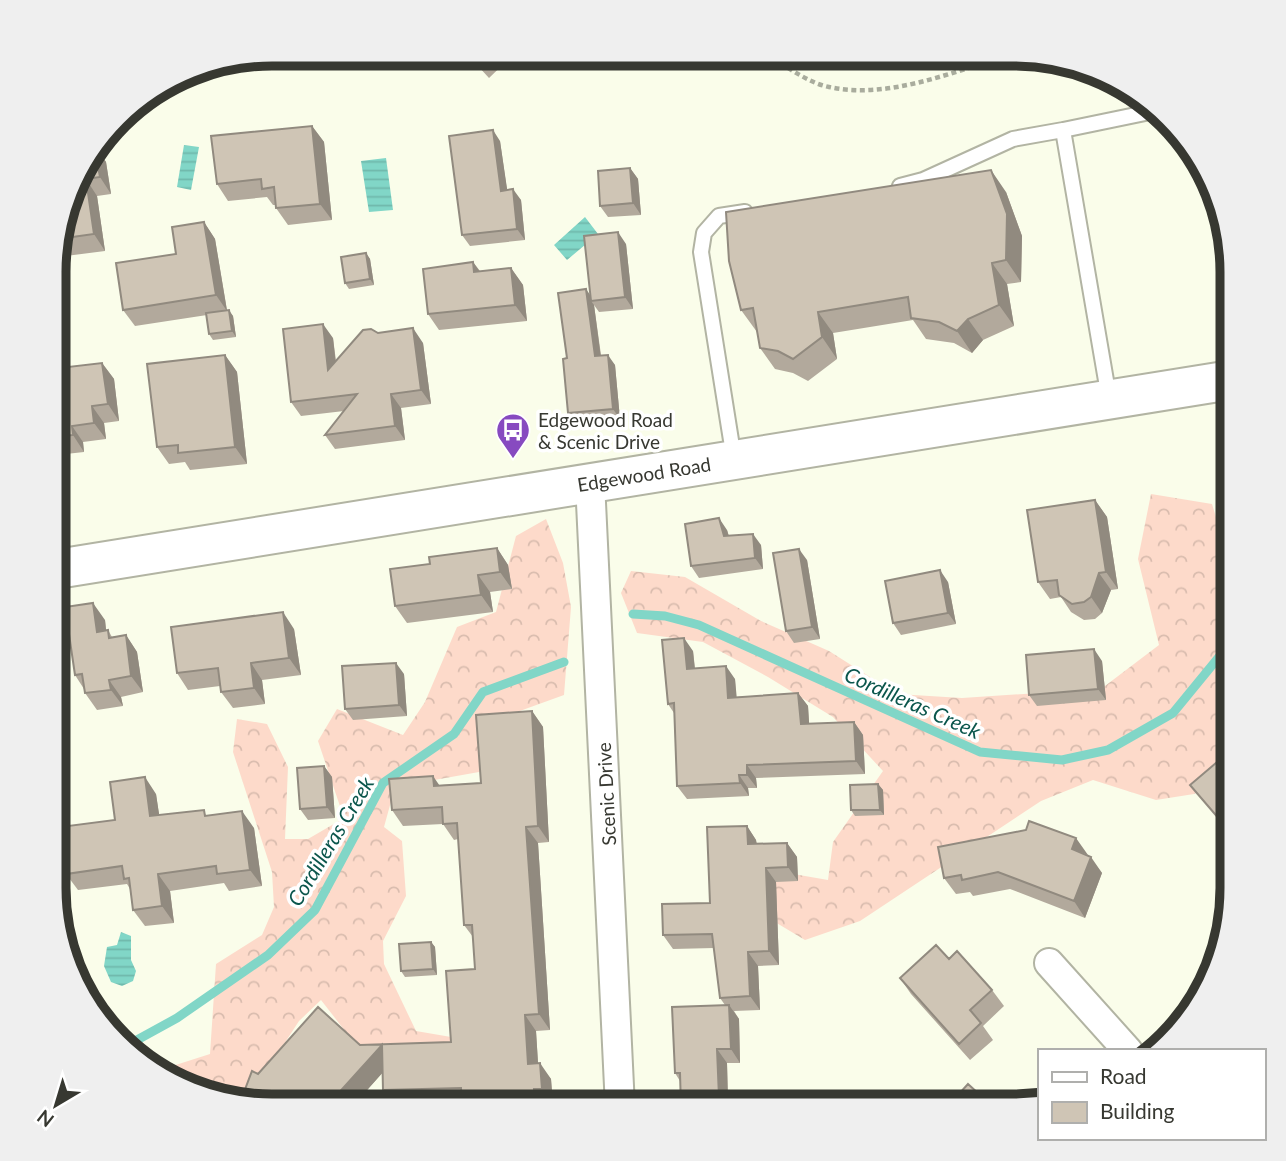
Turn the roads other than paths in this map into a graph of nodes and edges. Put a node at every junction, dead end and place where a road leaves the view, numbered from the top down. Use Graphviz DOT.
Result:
graph roads {
  1 [pos="1144,113"];
  2 [pos="1063,130"];
  3 [pos="881,191"];
  4 [pos="760,210"];
  5 [pos="1219,382"];
  6 [pos="1110,400"];
  7 [pos="734,459"];
  8 [pos="590,482"];
  9 [pos="66,567"];
  10 [pos="1049,963"];
  11 [pos="1126,1049"];
  12 [pos="619,1094"];
  1 -- 2 [label="lane"];
  2 -- 3 [label="lane"];
  2 -- 6 [label="lane"];
  4 -- 7 [label="lane"];
  5 -- 6 [label="main road, Edgewood Road"];
  6 -- 7 [label="main road, Edgewood Road"];
  7 -- 8 [label="main road, Edgewood Road"];
  8 -- 9 [label="main road, Edgewood Road"];
  8 -- 12 [label="street, Scenic Drive"];
  10 -- 11 [label="street"];
}
